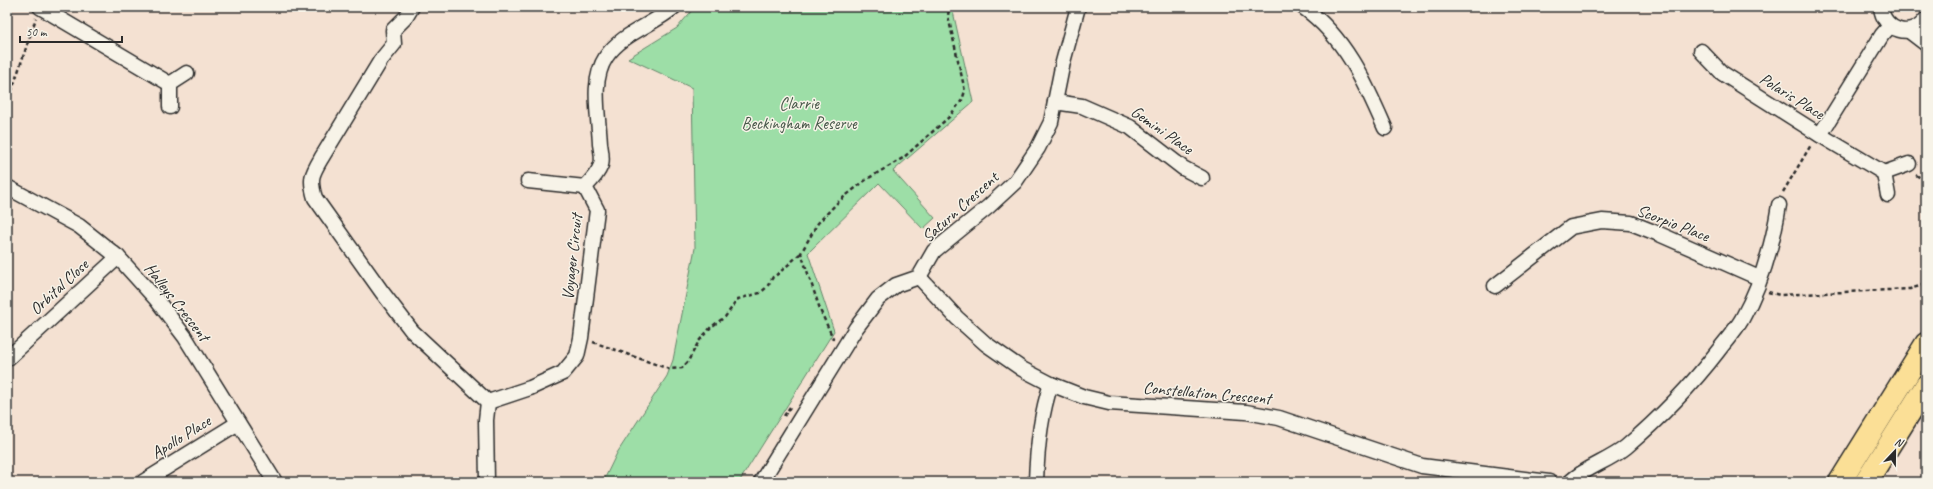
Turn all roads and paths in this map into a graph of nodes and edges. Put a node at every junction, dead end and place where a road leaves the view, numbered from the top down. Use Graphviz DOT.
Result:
graph roads {
  1 [pos="412,7"];
  2 [pos="674,7"];
  3 [pos="949,7"];
  4 [pos="1078,7"];
  5 [pos="1303,7"];
  6 [pos="1881,7"];
  7 [pos="39,10"];
  8 [pos="1926,20"];
  9 [pos="1890,26"];
  10 [pos="1909,31"];
  11 [pos="1926,44"];
  12 [pos="1701,51"];
  13 [pos="187,73"];
  14 [pos="170,84"];
  15 [pos="1055,102"];
  16 [pos="7,105"];
  17 [pos="170,107"];
  18 [pos="1385,128"];
  19 [pos="1820,135"];
  20 [pos="1909,164"];
  21 [pos="1884,174"];
  22 [pos="1202,178"];
  23 [pos="528,181"];
  24 [pos="7,187"];
  25 [pos="585,187"];
  26 [pos="1888,195"];
  27 [pos="1779,205"];
  28 [pos="801,253"];
  29 [pos="118,257"];
  30 [pos="919,277"];
  31 [pos="1758,283"];
  32 [pos="1926,284"];
  33 [pos="1495,286"];
  34 [pos="582,338"];
  35 [pos="833,338"];
  36 [pos="1926,344"];
  37 [pos="7,359"];
  38 [pos="1051,384"];
  39 [pos="1926,386"];
  40 [pos="488,402"];
  41 [pos="238,423"];
  42 [pos="143,482"];
  43 [pos="275,482"];
  44 [pos="487,482"];
  45 [pos="761,482"];
  46 [pos="1036,482"];
  47 [pos="1550,482"];
  48 [pos="1570,482"];
  49 [pos="1840,482"];
  50 [pos="1866,482"];
  1 -- 40 [label="street"];
  2 -- 25 [label="street"];
  3 -- 28 [label="path"];
  4 -- 15 [label="street, Saturn Crescent"];
  5 -- 18 [label="street"];
  6 -- 9 [label="street"];
  7 -- 14 [label="street"];
  7 -- 16 [label="path"];
  8 -- 10 [label="street"];
  9 -- 10 [label="street"];
  9 -- 19 [label="street, Polaris Place"];
  10 -- 11 [label="street"];
  12 -- 19 [label="street, Polaris Place"];
  13 -- 14 [label="street"];
  14 -- 17 [label="street"];
  15 -- 22 [label="street, Gemini Place"];
  15 -- 30 [label="street, Saturn Crescent"];
  19 -- 21 [label="street"];
  19 -- 27 [label="path"];
  20 -- 21 [label="street"];
  21 -- 26 [label="street"];
  23 -- 25 [label="street"];
  24 -- 29 [label="street, Halleys Crescent"];
  25 -- 34 [label="street, Voyager Circuit"];
  27 -- 31 [label="street"];
  28 -- 34 [label="path"];
  28 -- 35 [label="path"];
  29 -- 37 [label="street, Orbital Close"];
  29 -- 41 [label="street, Halleys Crescent"];
  30 -- 38 [label="street, Constellation Crescent"];
  30 -- 45 [label="street"];
  31 -- 32 [label="path"];
  31 -- 33 [label="street, Scorpio Place"];
  31 -- 48 [label="street"];
  34 -- 40 [label="street, Voyager Circuit"];
  36 -- 49 [label="main road"];
  38 -- 46 [label="street"];
  38 -- 47 [label="street, Constellation Crescent"];
  39 -- 50 [label="main road"];
  40 -- 44 [label="street"];
  41 -- 42 [label="street, Apollo Place"];
  41 -- 43 [label="street, Halleys Crescent"];
}
